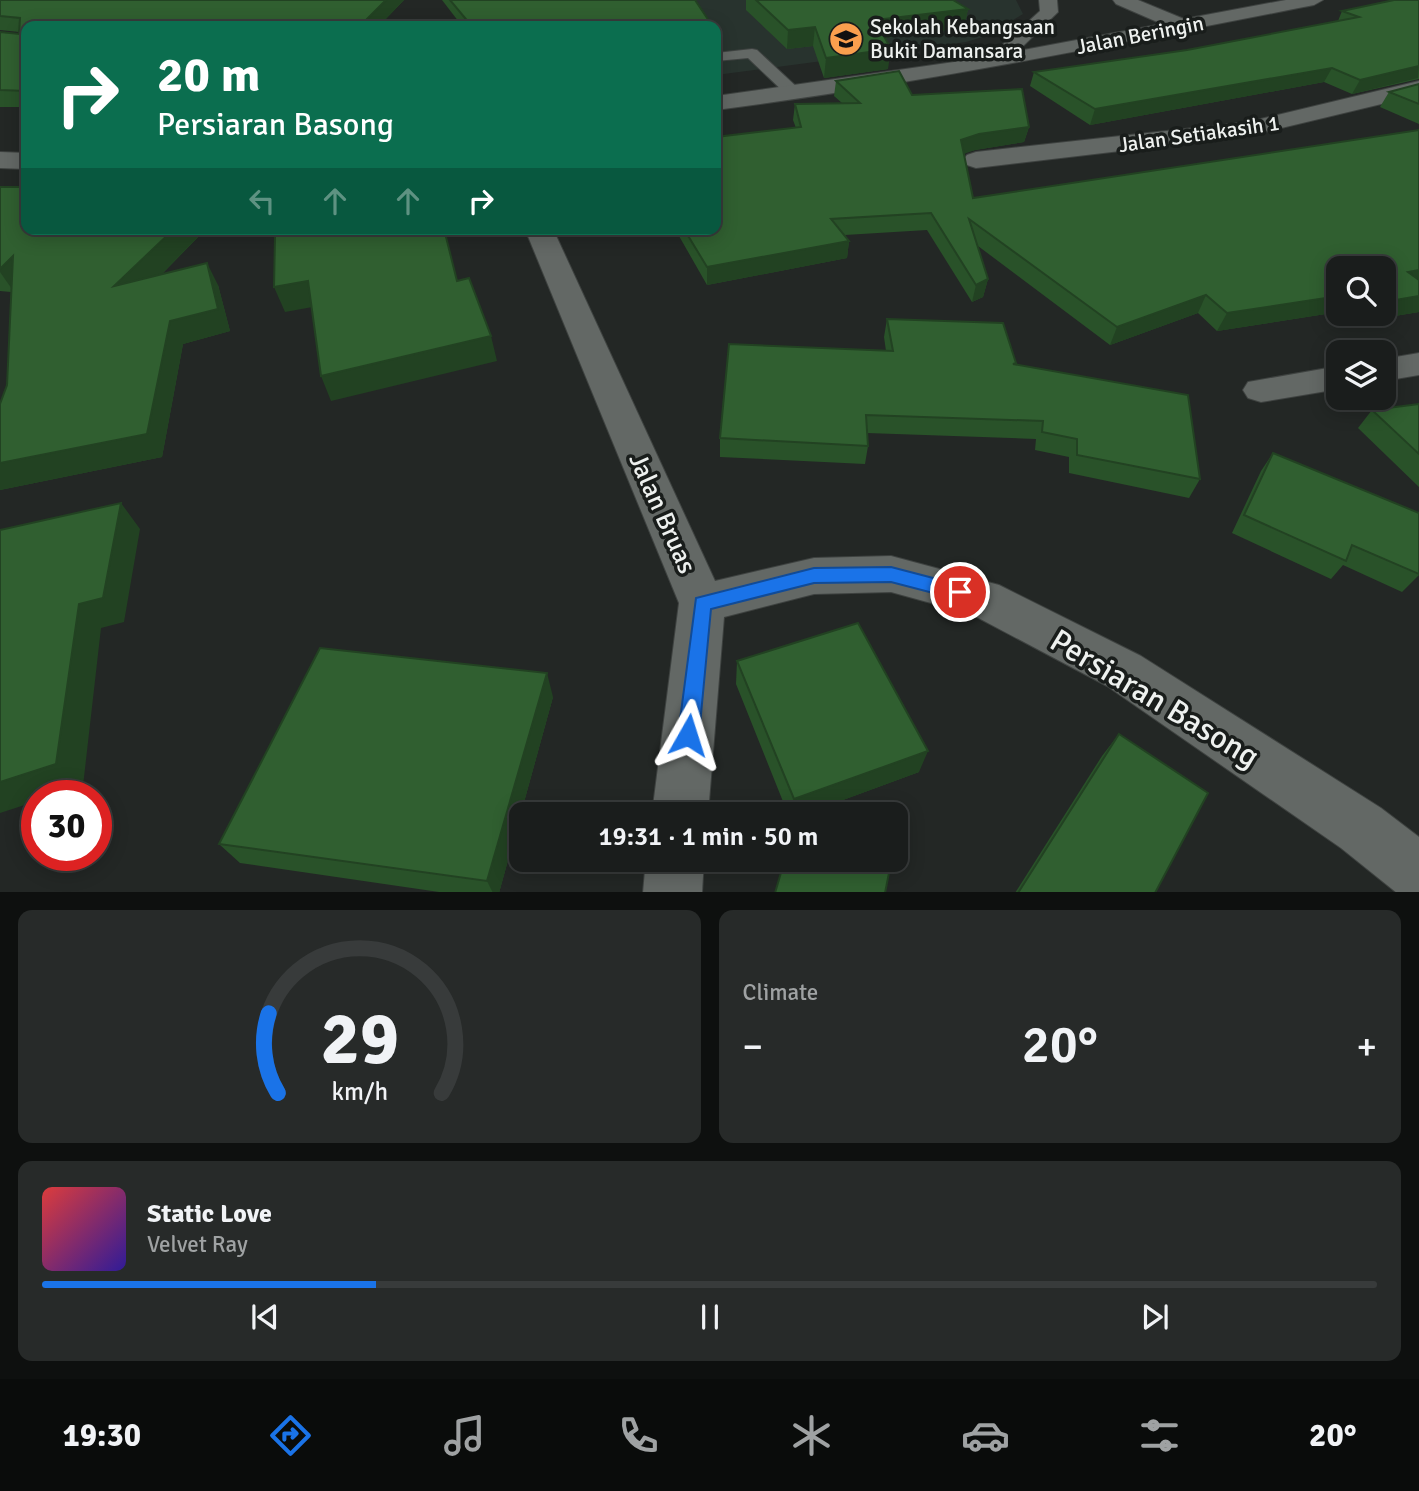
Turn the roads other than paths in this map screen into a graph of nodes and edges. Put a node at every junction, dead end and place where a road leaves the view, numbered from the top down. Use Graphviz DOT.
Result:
graph roads {
  1 [pos="1048,0"];
  2 [pos="1122,0"];
  3 [pos="1314,0"];
  4 [pos="1186,27"];
  5 [pos="721,56"];
  6 [pos="995,62"];
  7 [pos="1419,88"];
  8 [pos="793,92"];
  9 [pos="721,102"];
  10 [pos="0,160"];
  11 [pos="976,160"];
  12 [pos="21,161"];
  13 [pos="542,235"];
  14 [pos="1419,364"];
  15 [pos="1396,368"];
  16 [pos="1326,379"];
  17 [pos="1261,390"];
  18 [pos="702,603"];
  19 [pos="681,802"];
  20 [pos="674,872"];
  21 [pos="1419,873"];
  22 [pos="672,892"];
  1 -- 6 [label="street"];
  2 -- 4 [label="street"];
  3 -- 4 [label="street, Jalan Beringin"];
  4 -- 6 [label="street, Jalan Beringin"];
  5 -- 8 [label="lane"];
  6 -- 8 [label="street, Jalan Beringin"];
  7 -- 11 [label="street, Jalan Setiakasih 1"];
  8 -- 9 [label="street, Jalan Beringin"];
  10 -- 12 [label="street"];
  13 -- 18 [label="street, Jalan Bruas"];
  14 -- 15 [label="street"];
  16 -- 17 [label="street"];
  18 -- 19 [label="street, Jalan Bruas"];
  18 -- 21 [label="street, Persiaran Basong"];
  20 -- 22 [label="street"];
}
